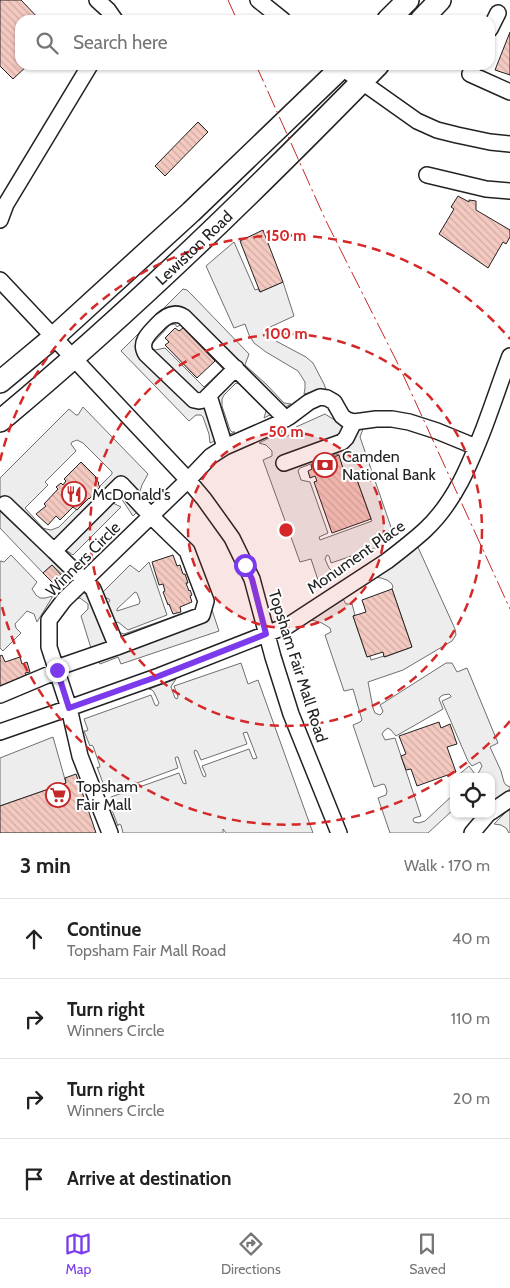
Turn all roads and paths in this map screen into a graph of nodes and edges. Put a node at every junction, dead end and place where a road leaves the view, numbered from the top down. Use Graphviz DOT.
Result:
graph roads {
  1 [pos="97,0"];
  2 [pos="258,0"];
  3 [pos="408,0"];
  4 [pos="440,0"];
  5 [pos="498,13"];
  6 [pos="112,15"];
  7 [pos="277,15"];
  8 [pos="393,15"];
  9 [pos="426,15"];
  10 [pos="495,19"];
  11 [pos="87,70"];
  12 [pos="337,70"];
  13 [pos="347,70"];
  14 [pos="373,70"];
  15 [pos="472,70"];
  16 [pos="362,81"];
  17 [pos="510,92"];
  18 [pos="510,144"];
  19 [pos="427,175"];
  20 [pos="510,191"];
  21 [pos="0,220"];
  22 [pos="0,280"];
  23 [pos="54,337"];
  24 [pos="510,356"];
  25 [pos="73,358"];
  26 [pos="236,368"];
  27 [pos="0,382"];
  28 [pos="209,396"];
  29 [pos="286,418"];
  30 [pos="0,421"];
  31 [pos="354,422"];
  32 [pos="225,447"];
  33 [pos="476,448"];
  34 [pos="284,463"];
  35 [pos="188,480"];
  36 [pos="6,504"];
  37 [pos="151,516"];
  38 [pos="54,551"];
  39 [pos="83,581"];
  40 [pos="266,634"];
  41 [pos="117,647"];
  42 [pos="56,669"];
  43 [pos="35,680"];
  44 [pos="0,695"];
  45 [pos="0,703"];
  46 [pos="69,708"];
  47 [pos="0,732"];
  48 [pos="485,818"];
  49 [pos="110,833"];
  50 [pos="339,833"];
  51 [pos="472,833"];
  1 -- 6 [label="street"];
  2 -- 7 [label="street"];
  3 -- 8 [label="highway"];
  4 -- 9 [label="highway"];
  5 -- 10 [label="street"];
  11 -- 21 [label="street"];
  12 -- 23 [label="highway, Lewiston Road"];
  13 -- 16 [label="street"];
  14 -- 16 [label="highway, Lewiston Road"];
  15 -- 17 [label="street"];
  16 -- 18 [label="street"];
  16 -- 25 [label="highway, Lewiston Road"];
  19 -- 20 [label="street"];
  22 -- 23 [label="street, Topsham Fair Mall Road"];
  23 -- 25 [label="street, Topsham Fair Mall Road"];
  23 -- 27 [label="highway, Lewiston Road"];
  24 -- 33 [label="street, Monument Place"];
  25 -- 30 [label="highway, Lewiston Road"];
  25 -- 35 [label="street, Topsham Fair Mall Road"];
  26 -- 28 [label="street"];
  26 -- 28 [label="street"];
  26 -- 29 [label="street"];
  28 -- 32 [label="street"];
  29 -- 31 [label="street, Winners Circle"];
  29 -- 32 [label="street, Winners Circle"];
  31 -- 33 [label="street"];
  31 -- 34 [label="street"];
  32 -- 35 [label="street, Winners Circle"];
  33 -- 40 [label="street, Monument Place"];
  35 -- 37 [label="street, Winners Circle"];
  35 -- 40 [label="street, Topsham Fair Mall Road"];
  36 -- 38 [label="street"];
  37 -- 38 [label="street"];
  37 -- 39 [label="street, Winners Circle"];
  37 -- 41 [label="street"];
  38 -- 39 [label="street"];
  39 -- 41 [label="street"];
  39 -- 42 [label="street, Winners Circle"];
  40 -- 46 [label="street"];
  40 -- 50 [label="street, Topsham Fair Mall Road"];
  41 -- 42 [label="street"];
  42 -- 43 [label="street"];
  42 -- 46 [label="street, Winners Circle"];
  43 -- 44 [label="street"];
  43 -- 45 [label="street"];
  46 -- 47 [label="street"];
  46 -- 49 [label="street, Winners Circle"];
  48 -- 51 [label="street"];
}
